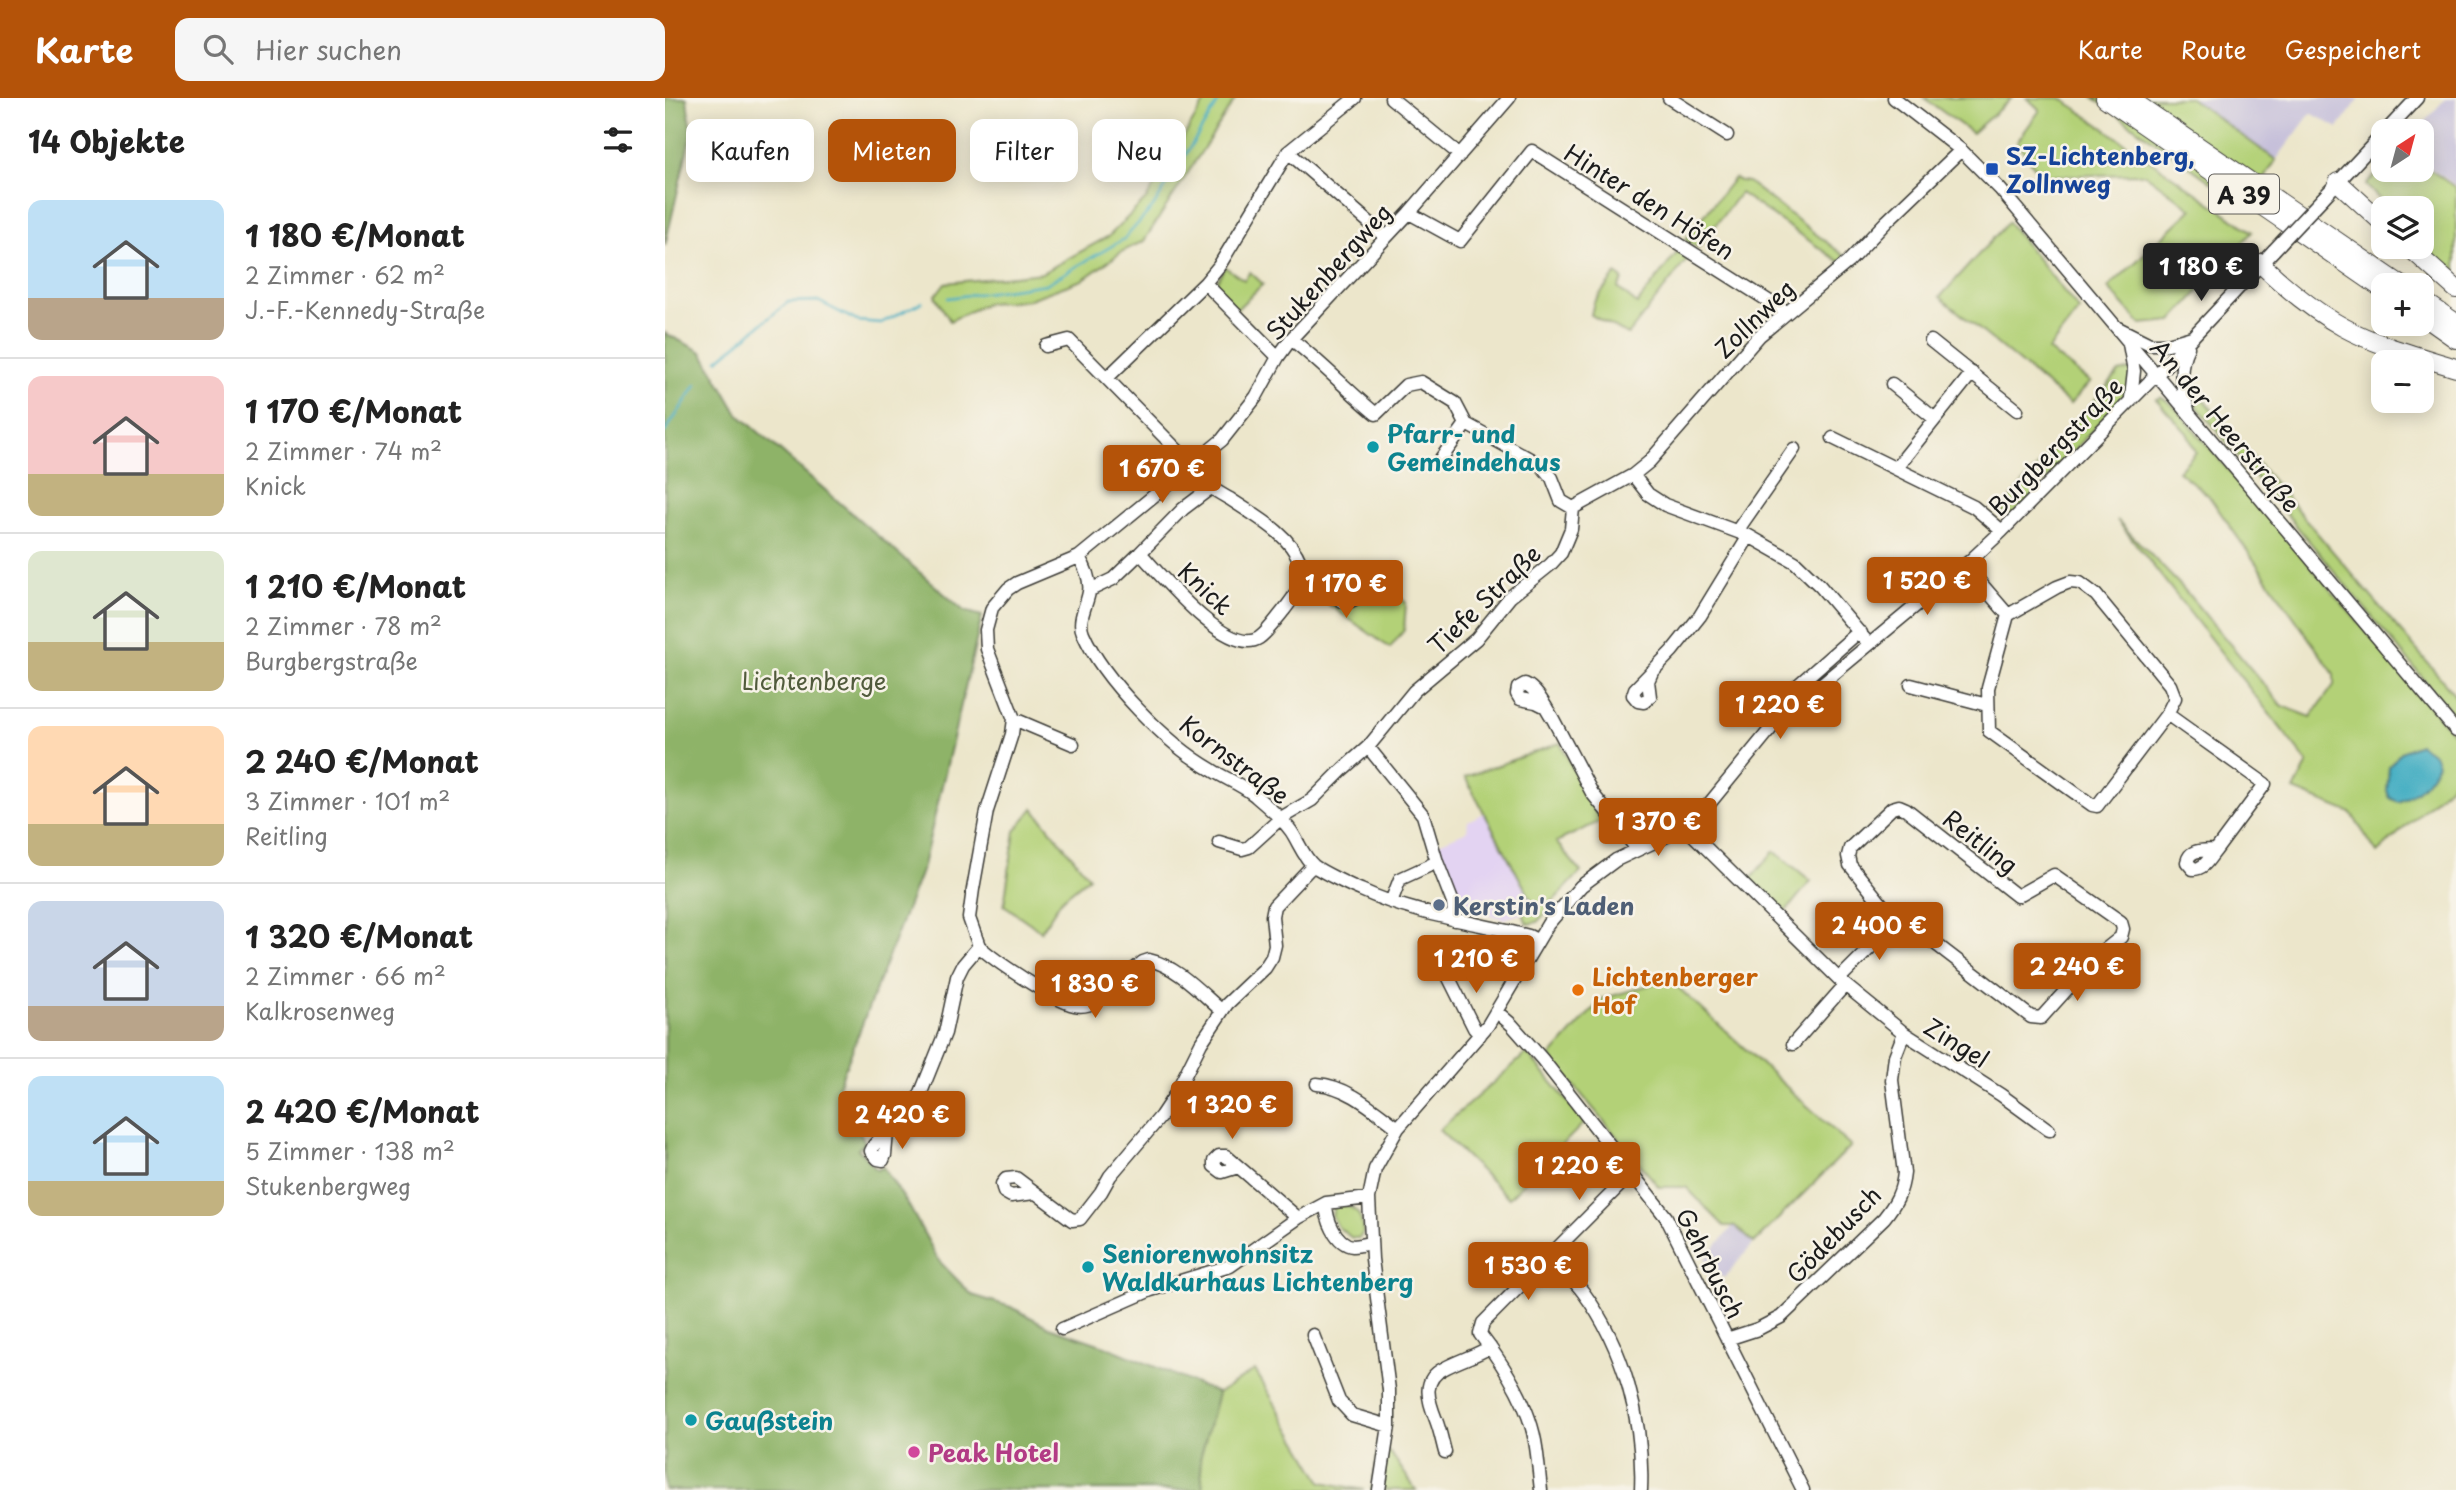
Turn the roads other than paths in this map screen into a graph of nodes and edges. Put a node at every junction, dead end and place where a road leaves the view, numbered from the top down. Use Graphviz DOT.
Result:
graph roads {
  1 [pos="1355,98"];
  2 [pos="1391,98"];
  3 [pos="1509,98"];
  4 [pos="1669,98"];
  5 [pos="1894,98"];
  6 [pos="2105,98"];
  7 [pos="2128,98"];
  8 [pos="2417,98"];
  9 [pos="2397,119"];
  10 [pos="1727,135"];
  11 [pos="2371,147"];
  12 [pos="1961,150"];
  13 [pos="1287,152"];
  14 [pos="1460,155"];
  15 [pos="2338,182"];
  16 [pos="2371,212"];
  17 [pos="1409,213"];
  18 [pos="1386,237"];
  19 [pos="2422,259"];
  20 [pos="2260,263"];
  21 [pos="2383,273"];
  22 [pos="2371,281"];
  23 [pos="1205,283"];
  24 [pos="2456,289"];
  25 [pos="2434,308"];
  26 [pos="1786,312"];
  27 [pos="2434,323"];
  28 [pos="2456,323"];
  29 [pos="2115,327"];
  30 [pos="2192,337"];
  31 [pos="1291,339"];
  32 [pos="2456,339"];
  33 [pos="1931,341"];
  34 [pos="2129,344"];
  35 [pos="1046,346"];
  36 [pos="1277,357"];
  37 [pos="2456,368"];
  38 [pos="1972,373"];
  39 [pos="2155,375"];
  40 [pos="1108,379"];
  41 [pos="1892,384"];
  42 [pos="2131,398"];
  43 [pos="2017,410"];
  44 [pos="2189,414"];
  45 [pos="1935,419"];
  46 [pos="1466,424"];
  47 [pos="1833,438"];
  48 [pos="1794,449"];
  49 [pos="1440,460"];
  50 [pos="1195,462"];
  51 [pos="1896,468"];
  52 [pos="1633,475"];
  53 [pos="1212,487"];
  54 [pos="1568,506"];
  55 [pos="2002,531"];
  56 [pos="1743,534"];
  57 [pos="1140,553"];
  58 [pos="1079,557"];
  59 [pos="1965,565"];
  60 [pos="1303,578"];
  61 [pos="1393,581"];
  62 [pos="1090,590"];
  63 [pos="2008,615"];
  64 [pos="1860,633"];
  65 [pos="1869,644"];
  66 [pos="1652,672"];
  67 [pos="1911,685"];
  68 [pos="1987,705"];
  69 [pos="1546,707"];
  70 [pos="2167,714"];
  71 [pos="1014,719"];
  72 [pos="1772,726"];
  73 [pos="2456,731"];
  74 [pos="1073,744"];
  75 [pos="1368,747"];
  76 [pos="1281,818"];
  77 [pos="1684,826"];
  78 [pos="1219,842"];
  79 [pos="1637,849"];
  80 [pos="2216,850"];
  81 [pos="1437,862"];
  82 [pos="1313,865"];
  83 [pos="1391,902"];
  84 [pos="1454,920"];
  85 [pos="1896,922"];
  86 [pos="1537,940"];
  87 [pos="979,946"];
  88 [pos="1447,972"];
  89 [pos="1842,982"];
  90 [pos="1222,1011"];
  91 [pos="1497,1012"];
  92 [pos="1904,1033"];
  93 [pos="1480,1035"];
  94 [pos="1793,1044"];
  95 [pos="1317,1084"];
  96 [pos="1398,1128"];
  97 [pos="2049,1129"];
  98 [pos="887,1132"];
  99 [pos="1238,1167"];
  100 [pos="1632,1172"];
  101 [pos="1034,1193"];
  102 [pos="1369,1198"];
  103 [pos="1326,1203"];
  104 [pos="1298,1218"];
  105 [pos="1370,1243"];
  106 [pos="1551,1256"];
  107 [pos="1062,1329"];
  108 [pos="1313,1335"];
  109 [pos="1727,1339"];
  110 [pos="1490,1347"];
  111 [pos="1389,1426"];
  112 [pos="1445,1452"];
  113 [pos="1379,1490"];
  114 [pos="1542,1490"];
  115 [pos="1641,1490"];
  116 [pos="1803,1490"];
  1 -- 13 [label="street"];
  2 -- 14 [label="street"];
  3 -- 14 [label="street, Stukenbergweg"];
  4 -- 10 [label="street"];
  5 -- 12 [label="street, An der Heerstraße"];
  6 -- 22 [label="highway, A 39"];
  7 -- 21 [label="highway, A 39"];
  8 -- 9 [label="street, Burgbergstraße"];
  11 -- 15 [label="street, Burgbergstraße"];
  12 -- 26 [label="street, Zollnweg"];
  12 -- 29 [label="street, An der Heerstraße"];
  13 -- 18 [label="street"];
  13 -- 23 [label="street"];
  14 -- 17 [label="street, Stukenbergweg"];
  15 -- 16 [label="highway"];
  15 -- 20 [label="street, Burgbergstraße, bridge"];
  17 -- 18 [label="street, Stukenbergweg"];
  17 -- 26 [label="street, Hinter den Höfen"];
  18 -- 31 [label="street, Stukenbergweg"];
  19 -- 24 [label="highway"];
  20 -- 30 [label="street, Burgbergstraße"];
  20 -- 37 [label="highway"];
  23 -- 36 [label="street"];
  23 -- 40 [label="street"];
  25 -- 28 [label="highway"];
  26 -- 52 [label="street, Zollnweg"];
  27 -- 32 [label="highway"];
  29 -- 30 [label="street"];
  29 -- 34 [label="street, An der Heerstraße"];
  30 -- 39 [label="street, Burgbergstraße"];
  30 -- 44 [label="street"];
  31 -- 36 [label="street, Stukenbergweg"];
  31 -- 46 [label="street"];
  33 -- 38 [label="street"];
  34 -- 39 [label="street, An der Heerstraße"];
  34 -- 42 [label="street"];
  35 -- 40 [label="street"];
  36 -- 50 [label="street, Stukenbergweg"];
  38 -- 43 [label="street"];
  38 -- 45 [label="street"];
  39 -- 42 [label="street, Burgbergstraße"];
  39 -- 44 [label="street, An der Heerstraße"];
  40 -- 50 [label="street"];
  41 -- 45 [label="street"];
  42 -- 55 [label="street, Burgbergstraße"];
  44 -- 73 [label="street, An der Heerstraße"];
  45 -- 51 [label="street"];
  46 -- 49 [label="street"];
  46 -- 54 [label="street"];
  47 -- 51 [label="street"];
  48 -- 56 [label="street"];
  50 -- 53 [label="street"];
  50 -- 58 [label="street, Stukenbergweg"];
  51 -- 55 [label="street"];
  52 -- 54 [label="street, Zollnweg"];
  52 -- 56 [label="street"];
  53 -- 57 [label="street"];
  53 -- 60 [label="street"];
  54 -- 75 [label="street, Tiefe Straße"];
  55 -- 59 [label="street, Burgbergstraße"];
  56 -- 64 [label="street"];
  56 -- 66 [label="street"];
  57 -- 60 [label="street, Knick"];
  57 -- 62 [label="street"];
  58 -- 62 [label="street"];
  58 -- 71 [label="street, Stukenbergweg"];
  59 -- 63 [label="street"];
  59 -- 65 [label="street, Burgbergstraße"];
  60 -- 61 [label="street"];
  62 -- 76 [label="street, Kornstraße"];
  63 -- 68 [label="street"];
  63 -- 70 [label="street"];
  64 -- 65 [label="street"];
  64 -- 72 [label="street"];
  65 -- 72 [label="street, Burgbergstraße"];
  67 -- 68 [label="street"];
  68 -- 70 [label="street"];
  69 -- 79 [label="street"];
  70 -- 80 [label="street"];
  71 -- 74 [label="street"];
  71 -- 87 [label="street"];
  72 -- 77 [label="street, Burgbergstraße"];
  75 -- 76 [label="street, Tiefe Straße"];
  75 -- 81 [label="street"];
  76 -- 78 [label="street, Tiefe Straße"];
  76 -- 82 [label="street, Kornstraße"];
  77 -- 79 [label="street, Burgbergstraße"];
  77 -- 89 [label="street, Zingel"];
  79 -- 86 [label="street, Burgbergstraße"];
  81 -- 83 [label="street"];
  81 -- 84 [label="street"];
  82 -- 83 [label="street, Kornstraße"];
  82 -- 90 [label="street"];
  83 -- 84 [label="street, Kornstraße"];
  84 -- 86 [label="street, Kornstraße"];
  85 -- 85 [label="street, Reitling"];
  85 -- 89 [label="street"];
  86 -- 91 [label="street, Burgbergstraße"];
  87 -- 90 [label="street"];
  87 -- 98 [label="street"];
  88 -- 93 [label="street"];
  89 -- 92 [label="street, Zingel"];
  89 -- 94 [label="street"];
  90 -- 101 [label="street"];
  91 -- 93 [label="street, Burgbergstraße"];
  91 -- 100 [label="street, Gehrbusch"];
  92 -- 97 [label="street, Zingel"];
  92 -- 109 [label="street, Gödebusch"];
  93 -- 96 [label="street, Burgbergstraße"];
  95 -- 96 [label="street"];
  96 -- 102 [label="street, Burgbergstraße"];
  99 -- 104 [label="street"];
  100 -- 106 [label="street"];
  100 -- 109 [label="street, Gehrbusch"];
  102 -- 103 [label="street"];
  102 -- 105 [label="street, Burgbergstraße"];
  103 -- 104 [label="street"];
  103 -- 105 [label="street"];
  104 -- 107 [label="street"];
  105 -- 111 [label="street, Burgbergstraße"];
  106 -- 110 [label="street"];
  106 -- 115 [label="street"];
  108 -- 111 [label="street"];
  109 -- 116 [label="street, Gehrbusch"];
  110 -- 112 [label="street"];
  110 -- 114 [label="street"];
  111 -- 113 [label="street, Burgbergstraße"];
}
